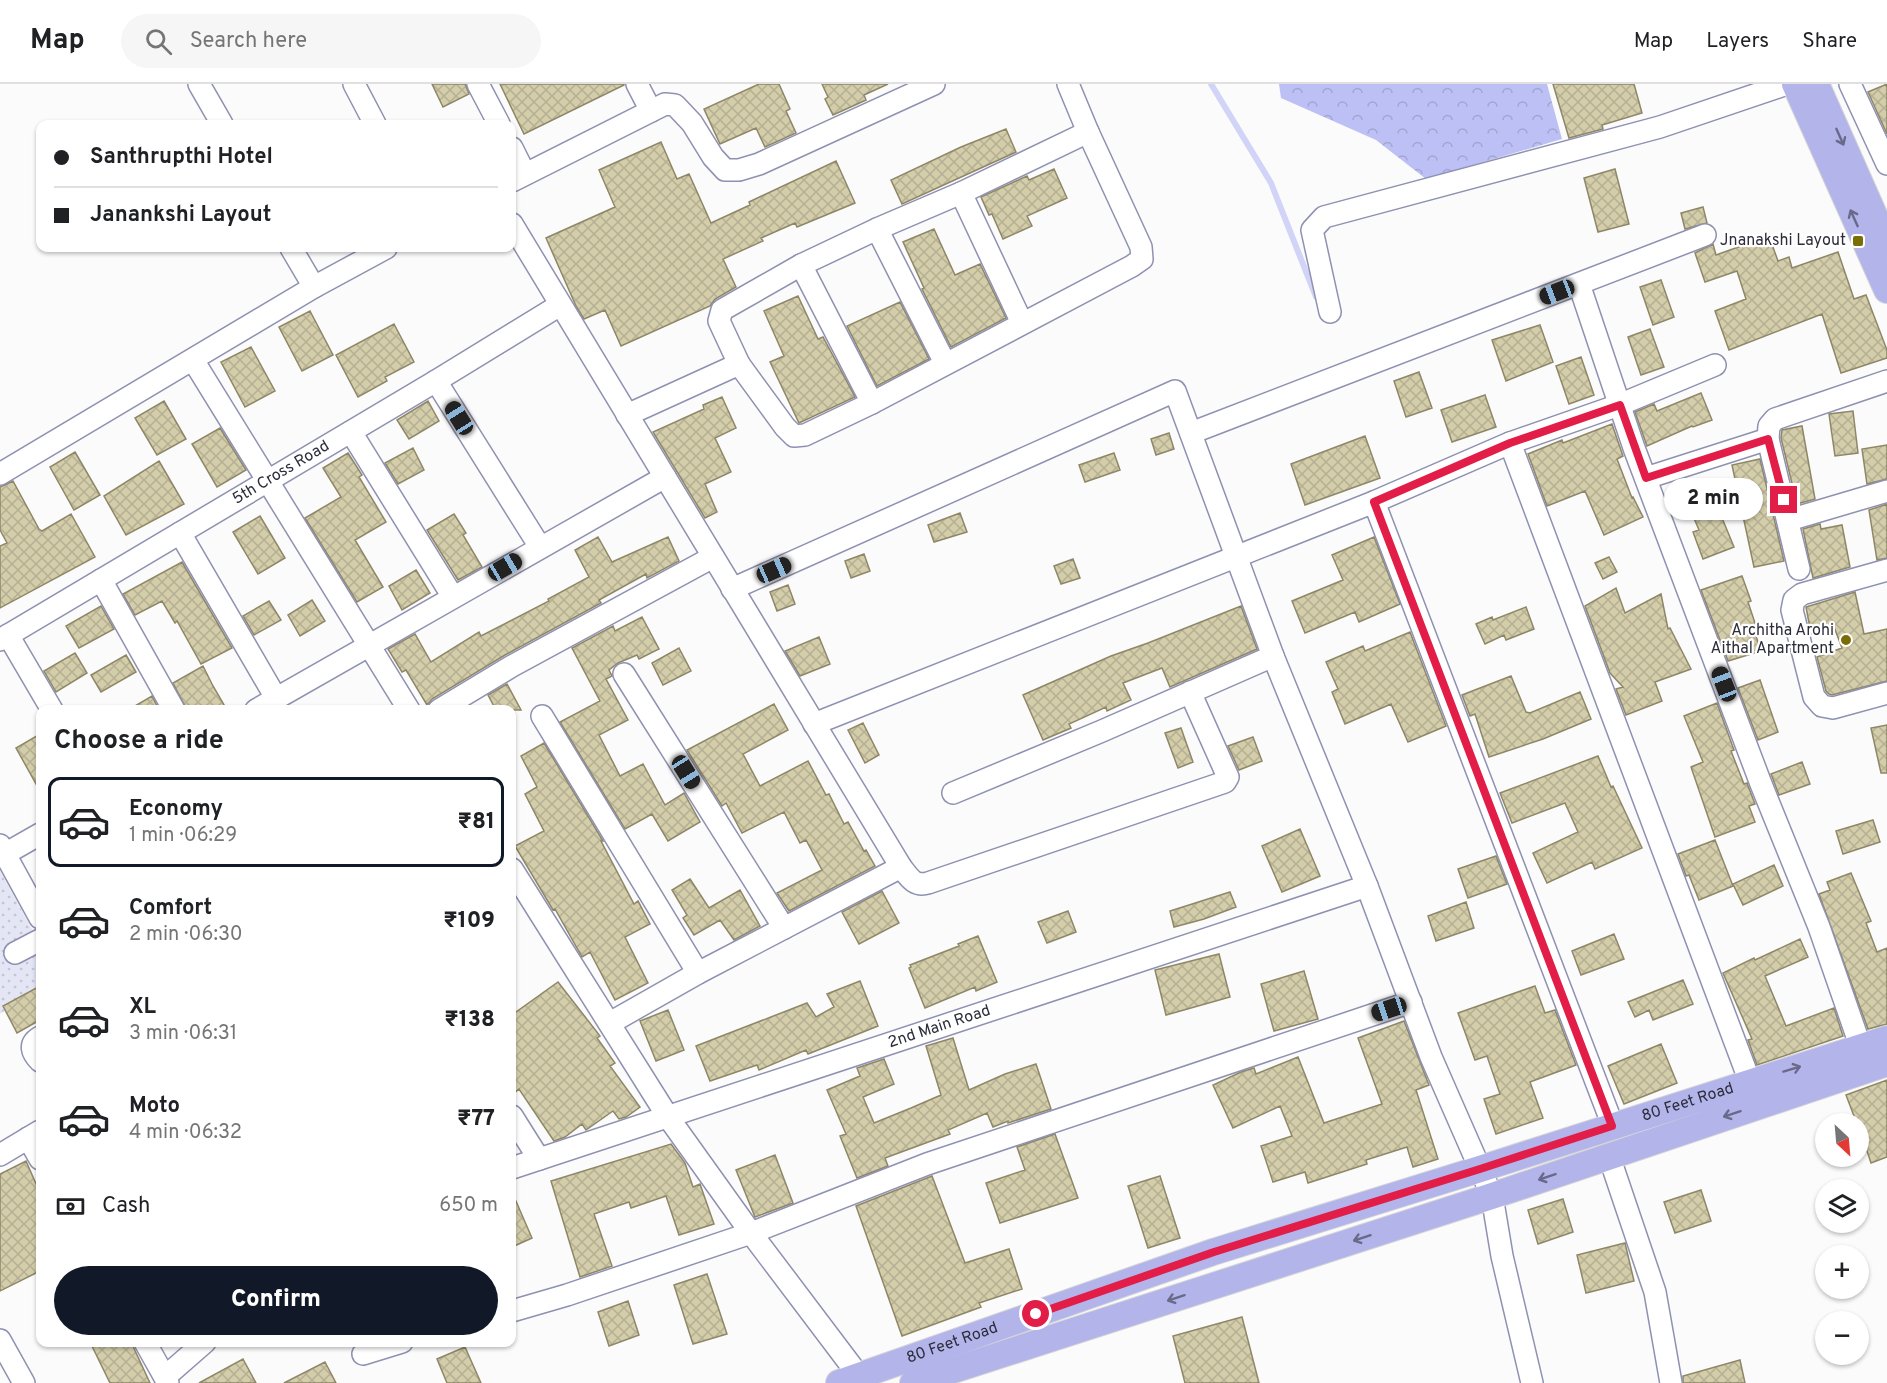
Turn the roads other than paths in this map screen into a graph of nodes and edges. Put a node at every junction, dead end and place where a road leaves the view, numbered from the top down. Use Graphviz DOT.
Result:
graph roads {
  1 [pos="200,84"];
  2 [pos="354,84"];
  3 [pos="478,84"];
  4 [pos="637,84"];
  5 [pos="1068,84"];
  6 [pos="1787,84"];
  7 [pos="1795,84"];
  8 [pos="1816,84"];
  9 [pos="1850,84"];
  10 [pos="925,86"];
  11 [pos="651,111"];
  12 [pos="220,120"];
  13 [pos="373,120"];
  14 [pos="497,120"];
  15 [pos="1088,132"];
  16 [pos="1887,164"];
  17 [pos="518,177"];
  18 [pos="961,194"];
  19 [pos="877,229"];
  20 [pos="516,231"];
  21 [pos="1885,233"];
  22 [pos="1705,235"];
  23 [pos="293,252"];
  24 [pos="379,252"];
  25 [pos="801,265"];
  26 [pos="1579,284"];
  27 [pos="314,287"];
  28 [pos="1887,290"];
  29 [pos="560,304"];
  30 [pos="1330,312"];
  31 [pos="1022,323"];
  32 [pos="193,360"];
  33 [pos="945,363"];
  34 [pos="739,364"];
  35 [pos="1715,365"];
  36 [pos="436,381"];
  37 [pos="1887,381"];
  38 [pos="872,403"];
  39 [pos="1620,405"];
  40 [pos="627,415"];
  41 [pos="351,432"];
  42 [pos="1191,433"];
  43 [pos="1768,439"];
  44 [pos="1510,443"];
  45 [pos="0,474"];
  46 [pos="665,477"];
  47 [pos="1646,478"];
  48 [pos="267,482"];
  49 [pos="1887,491"];
  50 [pos="1374,502"];
  51 [pos="1789,520"];
  52 [pos="180,533"];
  53 [pos="540,547"];
  54 [pos="1237,556"];
  55 [pos="713,557"];
  56 [pos="1799,569"];
  57 [pos="1887,570"];
  58 [pos="101,580"];
  59 [pos="732,589"];
  60 [pos="453,597"];
  61 [pos="4,638"];
  62 [pos="369,645"];
  63 [pos="1273,656"];
  64 [pos="624,674"];
  65 [pos="1190,693"];
  66 [pos="1887,693"];
  67 [pos="276,698"];
  68 [pos="49,705"];
  69 [pos="171,705"];
  70 [pos="264,705"];
  71 [pos="406,705"];
  72 [pos="447,705"];
  73 [pos="542,716"];
  74 [pos="814,724"];
  75 [pos="953,793"];
  76 [pos="36,836"];
  77 [pos="3,849"];
  78 [pos="901,867"];
  79 [pos="516,875"];
  80 [pos="1367,886"];
  81 [pos="36,911"];
  82 [pos="784,928"];
  83 [pos="36,942"];
  84 [pos="15,953"];
  85 [pos="698,973"];
  86 [pos="1411,1002"];
  87 [pos="610,1023"];
  88 [pos="1887,1039"];
  89 [pos="36,1040"];
  90 [pos="1861,1048"];
  91 [pos="36,1057"];
  92 [pos="1887,1064"];
  93 [pos="1750,1082"];
  94 [pos="668,1117"];
  95 [pos="516,1122"];
  96 [pos="1612,1126"];
  97 [pos="34,1134"];
  98 [pos="0,1155"];
  99 [pos="1609,1156"];
  100 [pos="539,1159"];
  101 [pos="516,1167"];
  102 [pos="1480,1169"];
  103 [pos="1492,1196"];
  104 [pos="751,1233"];
  105 [pos="516,1310"];
  106 [pos="0,1340"];
  107 [pos="148,1347"];
  108 [pos="201,1347"];
  109 [pos="386,1347"];
  110 [pos="363,1354"];
  111 [pos="166,1380"];
  112 [pos="853,1381"];
  113 [pos="24,1383"];
  114 [pos="913,1383"];
  115 [pos="1532,1383"];
  116 [pos="1671,1383"];
  1 -- 12 [label="street"];
  2 -- 13 [label="street"];
  3 -- 14 [label="street"];
  4 -- 11 [label="street"];
  5 -- 15 [label="street"];
  6 -- 30 [label="street"];
  28 -- 7 [label="main road, one-way"];
  8 -- 21 [label="main road, one-way"];
  9 -- 16 [label="street"];
  10 -- 11 [label="street"];
  11 -- 17 [label="street"];
  15 -- 18 [label="street"];
  15 -- 31 [label="street"];
  18 -- 19 [label="street"];
  18 -- 31 [label="street"];
  19 -- 25 [label="street"];
  19 -- 33 [label="street"];
  20 -- 29 [label="street"];
  22 -- 26 [label="street"];
  23 -- 27 [label="street"];
  24 -- 27 [label="street"];
  25 -- 34 [label="street"];
  25 -- 38 [label="street"];
  26 -- 39 [label="street"];
  26 -- 42 [label="street"];
  27 -- 32 [label="street"];
  29 -- 36 [label="street, 5th Cross Road"];
  29 -- 40 [label="street"];
  31 -- 33 [label="street"];
  32 -- 45 [label="street"];
  32 -- 48 [label="street"];
  33 -- 38 [label="street"];
  34 -- 38 [label="street"];
  34 -- 40 [label="street"];
  35 -- 39 [label="street"];
  36 -- 41 [label="street, 5th Cross Road"];
  36 -- 53 [label="street"];
  37 -- 43 [label="street"];
  39 -- 44 [label="street"];
  39 -- 47 [label="street"];
  40 -- 46 [label="street"];
  41 -- 48 [label="street, 5th Cross Road"];
  41 -- 60 [label="street"];
  42 -- 54 [label="street"];
  42 -- 59 [label="street"];
  43 -- 47 [label="street"];
  43 -- 51 [label="street"];
  44 -- 50 [label="street"];
  44 -- 93 [label="street"];
  46 -- 53 [label="street"];
  46 -- 55 [label="street"];
  47 -- 90 [label="street"];
  48 -- 52 [label="street, 5th Cross Road"];
  48 -- 62 [label="street"];
  49 -- 51 [label="street"];
  50 -- 54 [label="street"];
  50 -- 96 [label="street"];
  51 -- 56 [label="street"];
  52 -- 58 [label="street, 5th Cross Road"];
  52 -- 67 [label="street"];
  53 -- 60 [label="street"];
  54 -- 63 [label="street"];
  54 -- 74 [label="street"];
  55 -- 59 [label="street"];
  55 -- 72 [label="street"];
  57 -- 66 [label="street"];
  58 -- 61 [label="street, 5th Cross Road"];
  58 -- 69 [label="street"];
  59 -- 74 [label="street"];
  60 -- 62 [label="street"];
  61 -- 68 [label="street"];
  62 -- 67 [label="street"];
  62 -- 71 [label="street"];
  63 -- 65 [label="street"];
  63 -- 80 [label="street"];
  64 -- 82 [label="street"];
  65 -- 75 [label="street"];
  65 -- 78 [label="street"];
  67 -- 70 [label="street"];
  73 -- 85 [label="street"];
  74 -- 78 [label="street"];
  76 -- 77 [label="street"];
  77 -- 81 [label="street"];
  78 -- 82 [label="street"];
  79 -- 87 [label="street"];
  80 -- 86 [label="street"];
  80 -- 94 [label="street, 2nd Main Road"];
  82 -- 85 [label="street"];
  83 -- 84 [label="street"];
  85 -- 87 [label="street"];
  86 -- 102 [label="street"];
  86 -- 104 [label="street"];
  87 -- 94 [label="street"];
  88 -- 90 [label="main road, 80 Feet Road"];
  89 -- 91 [label="street"];
  93 -- 90 [label="main road, 80 Feet Road, one-way"];
  92 -- 99 [label="main road, 80 Feet Road, one-way"];
  93 -- 96 [label="main road, 80 Feet Road"];
  94 -- 100 [label="street, 2nd Main Road"];
  94 -- 104 [label="street"];
  95 -- 100 [label="street"];
  96 -- 102 [label="main road, 80 Feet Road"];
  97 -- 98 [label="street"];
  99 -- 103 [label="main road, 80 Feet Road, one-way"];
  99 -- 116 [label="street"];
  100 -- 101 [label="street, 2nd Main Road"];
  102 -- 103 [label="street"];
  102 -- 112 [label="main road, 80 Feet Road"];
  103 -- 114 [label="main road, 80 Feet Road, one-way"];
  103 -- 115 [label="street"];
  104 -- 105 [label="street"];
  104 -- 112 [label="street"];
  106 -- 113 [label="street"];
  107 -- 111 [label="street"];
  108 -- 111 [label="street"];
  109 -- 110 [label="street"];
}
